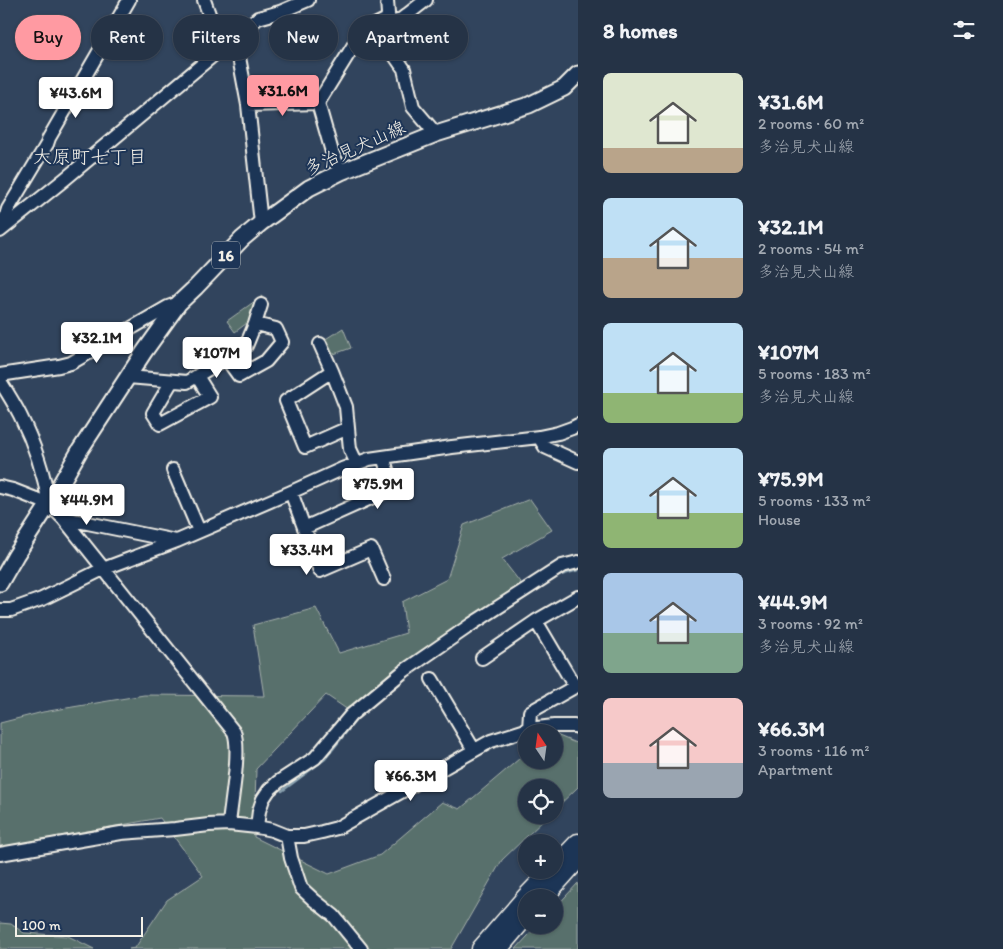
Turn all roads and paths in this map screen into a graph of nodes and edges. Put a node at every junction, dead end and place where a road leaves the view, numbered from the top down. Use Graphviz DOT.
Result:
graph roads {
  1 [pos="129,0"];
  2 [pos="204,0"];
  3 [pos="308,0"];
  4 [pos="387,0"];
  5 [pos="426,0"];
  6 [pos="279,6"];
  7 [pos="209,15"];
  8 [pos="388,15"];
  9 [pos="407,15"];
  10 [pos="259,17"];
  11 [pos="348,54"];
  12 [pos="208,60"];
  13 [pos="240,60"];
  14 [pos="398,60"];
  15 [pos="578,74"];
  16 [pos="318,103"];
  17 [pos="248,105"];
  18 [pos="436,134"];
  19 [pos="340,172"];
  20 [pos="261,223"];
  21 [pos="1,230"];
  22 [pos="179,303"];
  23 [pos="261,305"];
  24 [pos="255,324"];
  25 [pos="320,344"];
  26 [pos="226,358"];
  27 [pos="332,371"];
  28 [pos="0,375"];
  29 [pos="197,376"];
  30 [pos="128,377"];
  31 [pos="0,381"];
  32 [pos="172,381"];
  33 [pos="578,425"];
  34 [pos="348,428"];
  35 [pos="539,438"];
  36 [pos="383,457"];
  37 [pos="578,462"];
  38 [pos="357,464"];
  39 [pos="173,470"];
  40 [pos="0,487"];
  41 [pos="291,492"];
  42 [pos="49,504"];
  43 [pos="63,518"];
  44 [pos="304,528"];
  45 [pos="199,531"];
  46 [pos="176,541"];
  47 [pos="578,562"];
  48 [pos="102,569"];
  49 [pos="384,579"];
  50 [pos="0,583"];
  51 [pos="578,597"];
  52 [pos="0,610"];
  53 [pos="536,621"];
  54 [pos="482,658"];
  55 [pos="432,679"];
  56 [pos="576,686"];
  57 [pos="529,724"];
  58 [pos="563,726"];
  59 [pos="578,727"];
  60 [pos="518,732"];
  61 [pos="474,750"];
  62 [pos="229,824"];
  63 [pos="257,827"];
  64 [pos="287,836"];
  65 [pos="578,843"];
  66 [pos="0,854"];
  67 [pos="563,859"];
  68 [pos="578,859"];
  69 [pos="543,879"];
  70 [pos="551,889"];
  71 [pos="518,925"];
  72 [pos="361,949"];
  73 [pos="481,949"];
  74 [pos="498,949"];
  1 -- 21 [label="street"];
  2 -- 7 [label="street"];
  3 -- 6 [label="street"];
  4 -- 8 [label="street"];
  5 -- 9 [label="street"];
  6 -- 10 [label="street"];
  11 -- 16 [label="street"];
  12 -- 21 [label="street"];
  13 -- 17 [label="street"];
  14 -- 18 [label="street"];
  15 -- 18 [label="main road, 多治見犬山線 / 16"];
  16 -- 17 [label="street"];
  16 -- 19 [label="street"];
  17 -- 20 [label="street"];
  18 -- 19 [label="main road, 多治見犬山線 / 16"];
  19 -- 20 [label="main road, 多治見犬山線 / 16"];
  20 -- 22 [label="main road, 多治見犬山線 / 16"];
  22 -- 28 [label="street"];
  22 -- 30 [label="main road, 多治見犬山線 / 16"];
  23 -- 24 [label="street"];
  24 -- 26 [label="street"];
  24 -- 26 [label="street"];
  25 -- 27 [label="street"];
  26 -- 29 [label="street"];
  27 -- 34 [label="street"];
  27 -- 34 [label="street"];
  29 -- 32 [label="street"];
  29 -- 32 [label="street"];
  30 -- 32 [label="street"];
  30 -- 42 [label="main road, 多治見犬山線 / 16"];
  31 -- 42 [label="street"];
  33 -- 35 [label="street"];
  34 -- 38 [label="street"];
  35 -- 36 [label="street"];
  35 -- 37 [label="street"];
  36 -- 38 [label="street"];
  36 -- 44 [label="street"];
  38 -- 41 [label="street"];
  39 -- 45 [label="street"];
  40 -- 42 [label="street"];
  41 -- 44 [label="street"];
  41 -- 45 [label="street"];
  42 -- 43 [label="street"];
  42 -- 50 [label="main road, 多治見犬山線 / 16"];
  43 -- 46 [label="street"];
  43 -- 48 [label="street"];
  44 -- 49 [label="street"];
  45 -- 46 [label="street"];
  46 -- 48 [label="street"];
  47 -- 63 [label="street"];
  48 -- 52 [label="street"];
  48 -- 62 [label="street"];
  51 -- 53 [label="street"];
  53 -- 54 [label="street"];
  53 -- 56 [label="street"];
  55 -- 61 [label="street"];
  56 -- 57 [label="street"];
  58 -- 59 [label="street"];
  60 -- 61 [label="street"];
  61 -- 64 [label="street"];
  62 -- 63 [label="street"];
  62 -- 66 [label="street"];
  63 -- 64 [label="street"];
  64 -- 72 [label="street"];
  65 -- 67 [label="highway"];
  68 -- 70 [label="highway"];
  69 -- 73 [label="highway"];
  71 -- 74 [label="highway"];
}
